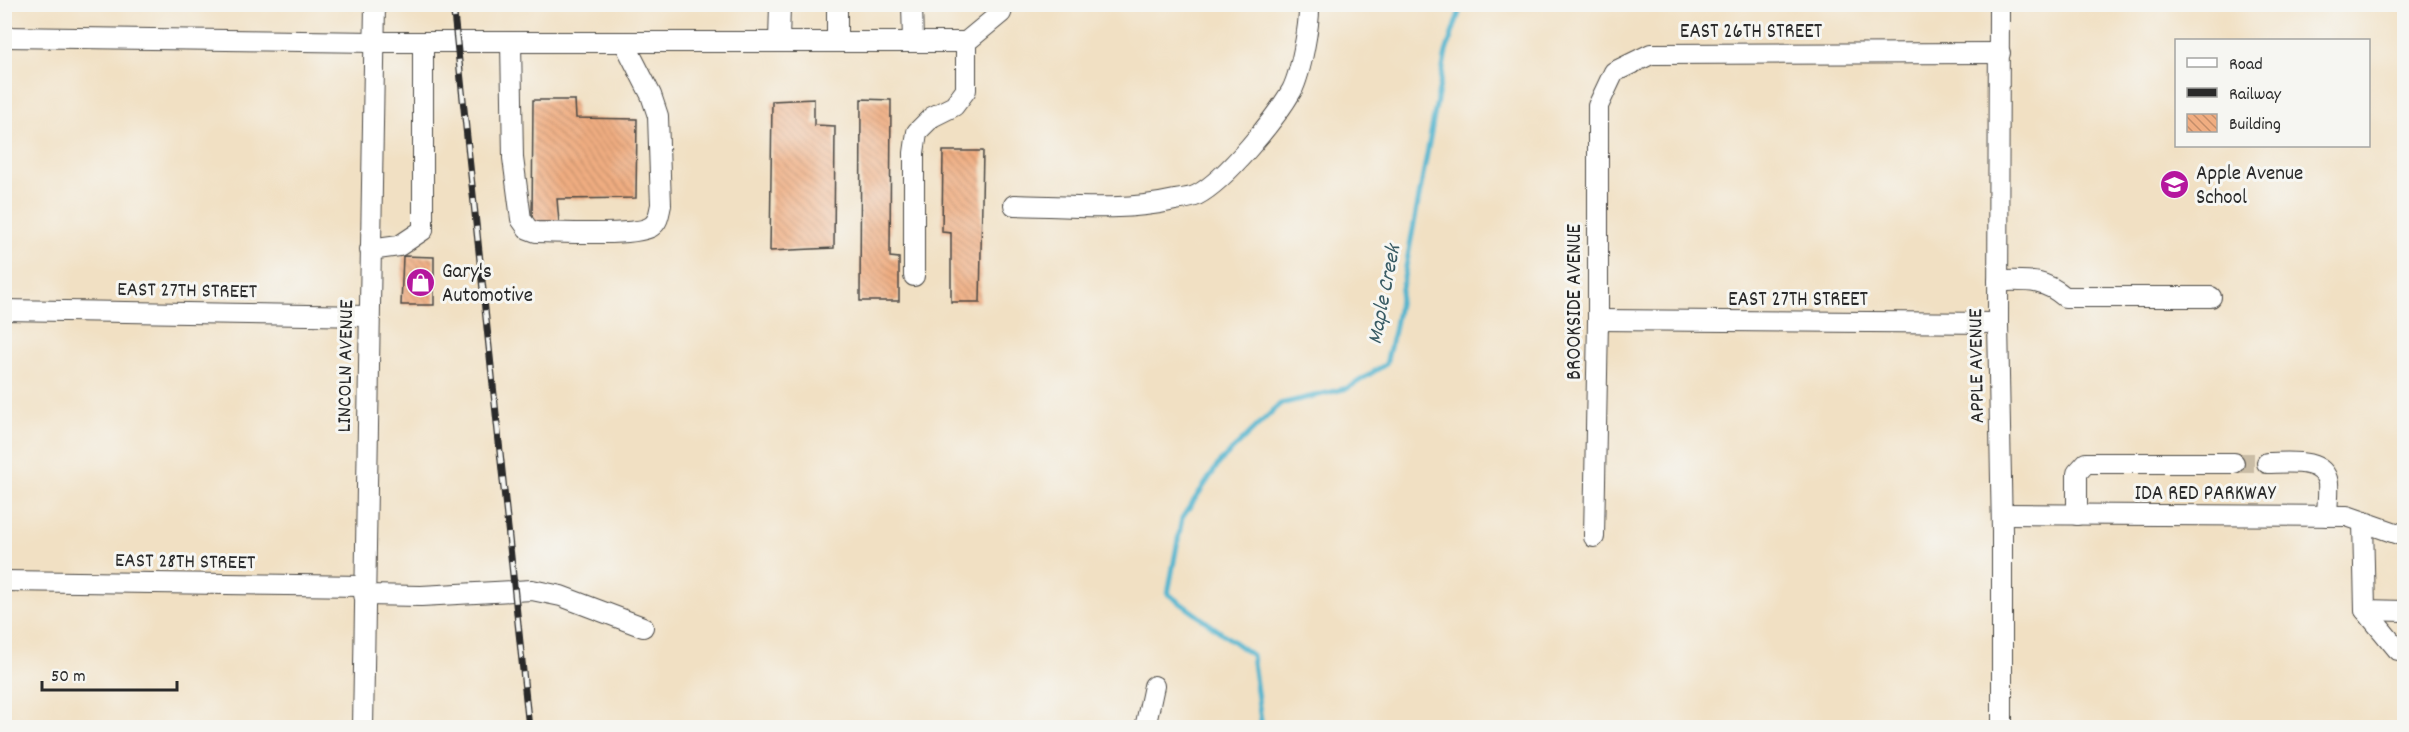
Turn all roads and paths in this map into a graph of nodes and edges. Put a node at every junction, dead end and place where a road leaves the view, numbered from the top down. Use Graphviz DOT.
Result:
graph roads {
  1 [pos="375,4"];
  2 [pos="780,4"];
  3 [pos="837,4"];
  4 [pos="912,4"];
  5 [pos="1004,4"];
  6 [pos="1309,4"];
  7 [pos="1999,4"];
  8 [pos="4,37"];
  9 [pos="375,42"];
  10 [pos="423,42"];
  11 [pos="511,42"];
  12 [pos="624,42"];
  13 [pos="779,42"];
  14 [pos="837,42"];
  15 [pos="913,42"];
  16 [pos="966,42"];
  17 [pos="2000,53"];
  18 [pos="1614,72"];
  19 [pos="1014,205"];
  20 [pos="370,250"];
  21 [pos="914,276"];
  22 [pos="1998,281"];
  23 [pos="2211,297"];
  24 [pos="4,310"];
  25 [pos="368,316"];
  26 [pos="1598,320"];
  27 [pos="1998,323"];
  28 [pos="2234,463"];
  29 [pos="2267,463"];
  30 [pos="2002,514"];
  31 [pos="2077,515"];
  32 [pos="2327,516"];
  33 [pos="2364,522"];
  34 [pos="1594,537"];
  35 [pos="2404,537"];
  36 [pos="4,581"];
  37 [pos="364,591"];
  38 [pos="2365,610"];
  39 [pos="2404,611"];
  40 [pos="643,627"];
  41 [pos="2404,651"];
  42 [pos="1154,686"];
  43 [pos="363,728"];
  44 [pos="1145,728"];
  45 [pos="2002,728"];
  1 -- 9 [label="street, LINCOLN AVENUE"];
  2 -- 13 [label="street"];
  3 -- 14 [label="street"];
  4 -- 15 [label="street"];
  5 -- 16 [label="street"];
  6 -- 19 [label="street"];
  7 -- 17 [label="street, APPLE AVENUE"];
  8 -- 9 [label="street"];
  9 -- 10 [label="street"];
  9 -- 20 [label="street, LINCOLN AVENUE"];
  10 -- 11 [label="street"];
  10 -- 20 [label="street"];
  11 -- 12 [label="street"];
  11 -- 12 [label="street"];
  12 -- 13 [label="street"];
  13 -- 14 [label="street"];
  14 -- 15 [label="street"];
  15 -- 16 [label="street"];
  16 -- 21 [label="street"];
  17 -- 18 [label="street, EAST 26TH STREET"];
  17 -- 22 [label="street, APPLE AVENUE"];
  18 -- 26 [label="street, BROOKSIDE AVENUE"];
  20 -- 25 [label="street, LINCOLN AVENUE"];
  22 -- 23 [label="street"];
  22 -- 27 [label="street, APPLE AVENUE"];
  24 -- 25 [label="street, EAST 27TH STREET"];
  25 -- 37 [label="street, LINCOLN AVENUE"];
  26 -- 27 [label="street, EAST 27TH STREET"];
  26 -- 34 [label="street, BROOKSIDE AVENUE"];
  27 -- 30 [label="street, APPLE AVENUE"];
  28 -- 31 [label="street"];
  29 -- 32 [label="street"];
  30 -- 31 [label="street, IDA RED PARKWAY"];
  30 -- 45 [label="street, APPLE AVENUE"];
  31 -- 32 [label="street, IDA RED PARKWAY"];
  32 -- 33 [label="street, IDA RED PARKWAY"];
  33 -- 35 [label="street, IDA RED PARKWAY"];
  33 -- 38 [label="street"];
  36 -- 37 [label="street, EAST 28TH STREET"];
  37 -- 40 [label="street, EAST 28TH STREET"];
  37 -- 43 [label="street, LINCOLN AVENUE"];
  38 -- 39 [label="street"];
  38 -- 41 [label="street"];
  42 -- 44 [label="street"];
}
